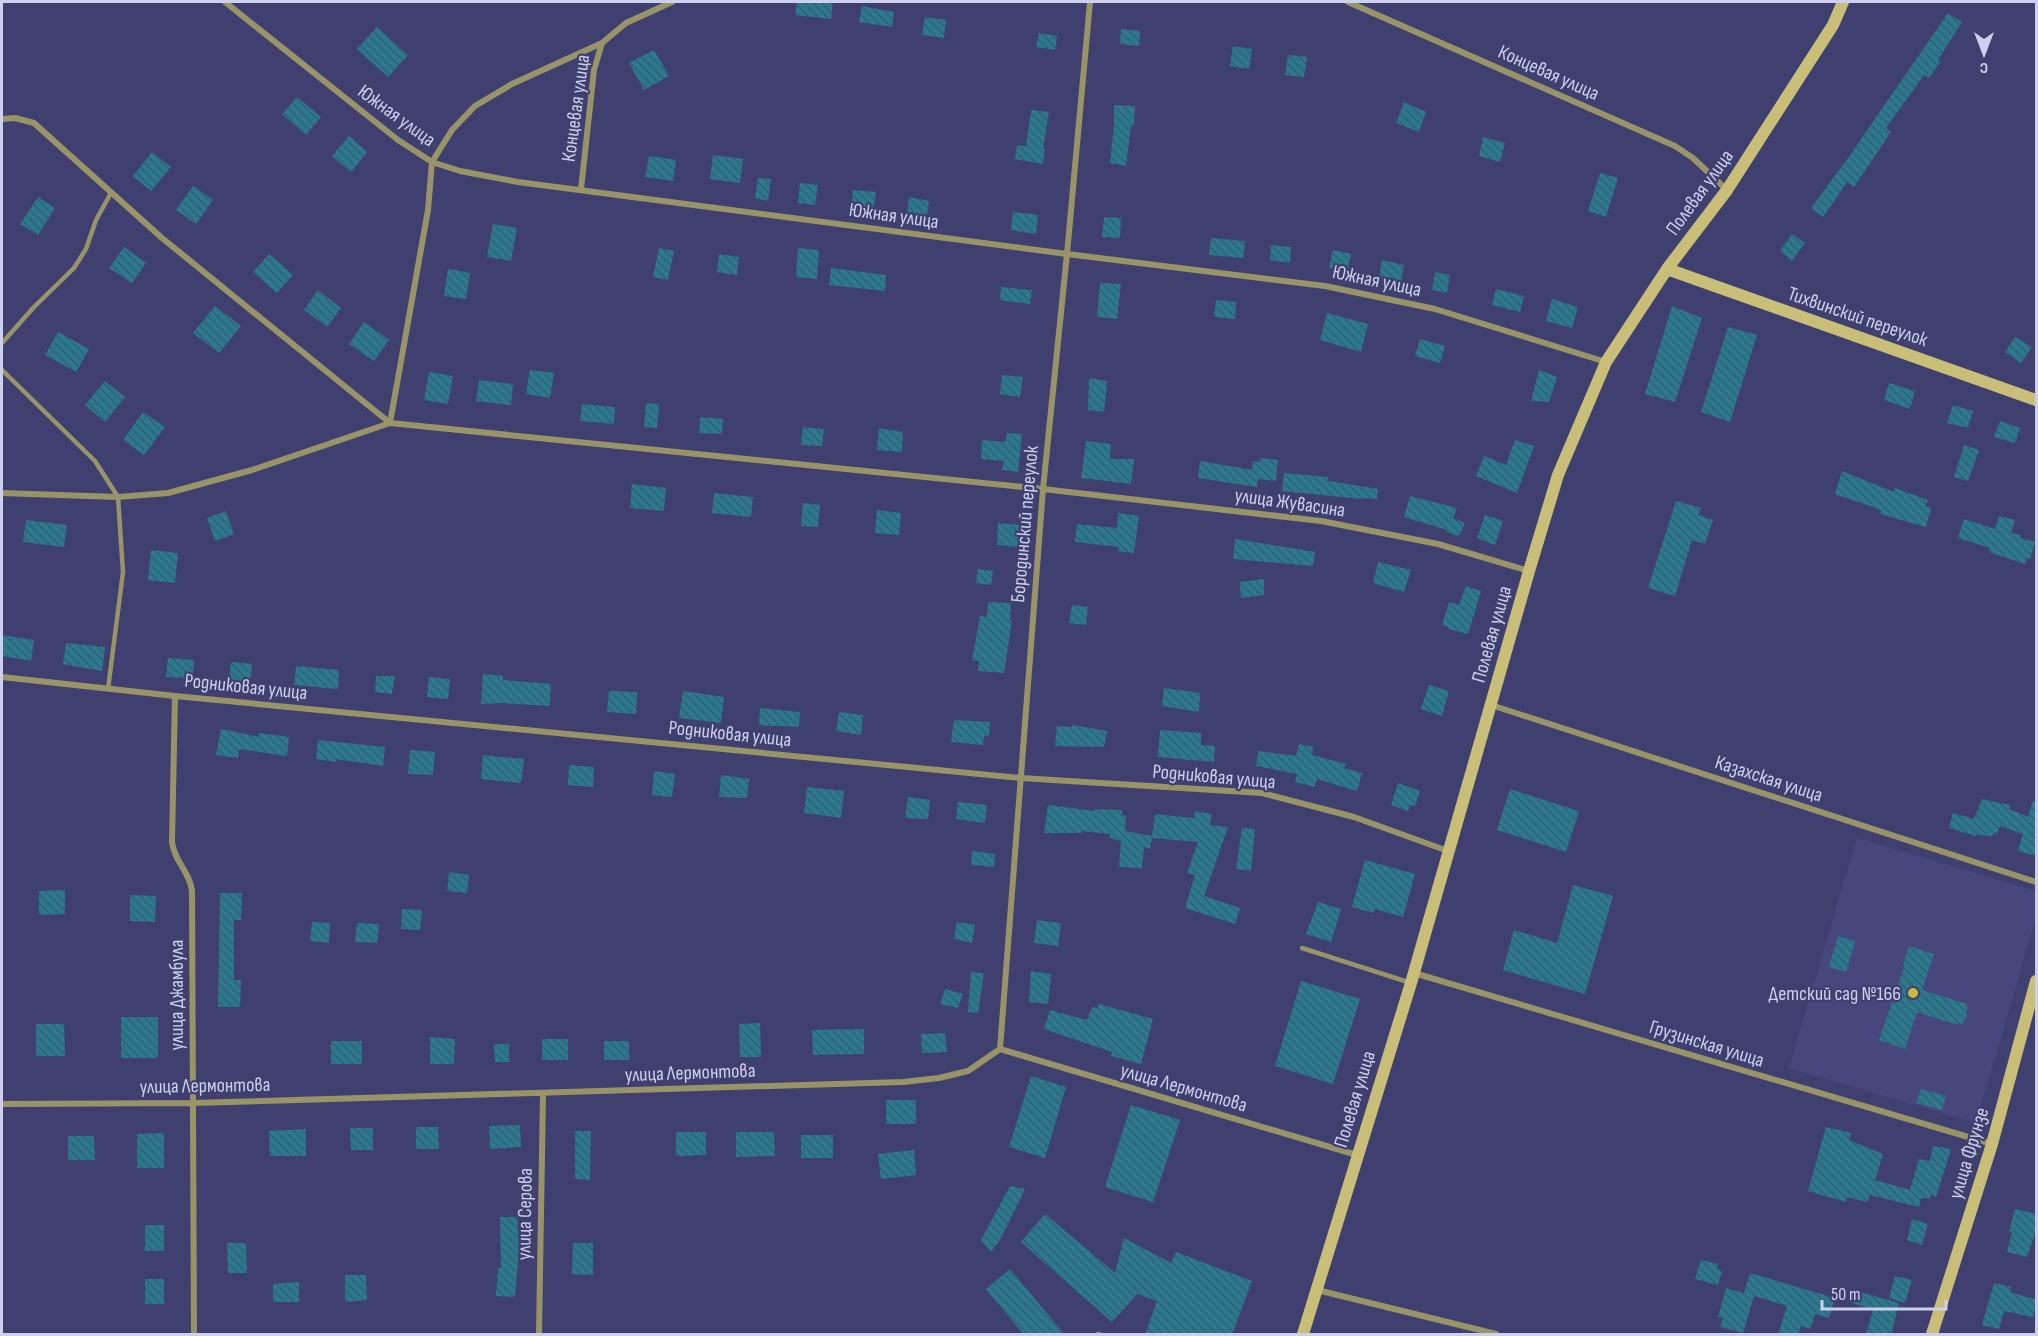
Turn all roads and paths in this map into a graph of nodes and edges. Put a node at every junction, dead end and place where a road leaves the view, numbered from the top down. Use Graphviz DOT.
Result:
graph roads {
  1 [pos="225,2"];
  2 [pos="672,2"];
  3 [pos="1090,2"];
  4 [pos="1348,2"];
  5 [pos="1843,2"];
  6 [pos="602,43"];
  7 [pos="2,119"];
  8 [pos="432,162"];
  9 [pos="581,189"];
  10 [pos="1727,190"];
  11 [pos="111,193"];
  12 [pos="1067,254"];
  13 [pos="1667,269"];
  14 [pos="2,343"];
  15 [pos="1606,362"];
  16 [pos="2,370"];
  17 [pos="2035,396"];
  18 [pos="390,423"];
  19 [pos="1042,489"];
  20 [pos="2,493"];
  21 [pos="118,497"];
  22 [pos="1529,571"];
  23 [pos="2,677"];
  24 [pos="108,689"];
  25 [pos="175,696"];
  26 [pos="1491,705"];
  27 [pos="1021,778"];
  28 [pos="1448,851"];
  29 [pos="2037,882"];
  30 [pos="1302,948"];
  31 [pos="1412,978"];
  32 [pos="2037,981"];
  33 [pos="1000,1049"];
  34 [pos="543,1094"];
  35 [pos="193,1103"];
  36 [pos="2,1104"];
  37 [pos="1992,1144"];
  38 [pos="1358,1155"];
  39 [pos="1317,1290"];
  40 [pos="194,1335"];
  41 [pos="539,1335"];
  42 [pos="1303,1335"];
  43 [pos="1496,1335"];
  44 [pos="1932,1335"];
  1 -- 8 [label="street, Южная улица"];
  2 -- 6 [label="street, Концевая улица"];
  3 -- 12 [label="street, Бородинский переулок"];
  4 -- 10 [label="street, Концевая улица"];
  5 -- 10 [label="street, Полевая улица"];
  6 -- 8 [label="street"];
  6 -- 9 [label="street, Концевая улица"];
  7 -- 11 [label="street"];
  8 -- 9 [label="street, Южная улица"];
  8 -- 18 [label="street"];
  9 -- 12 [label="street, Южная улица"];
  10 -- 13 [label="street, Полевая улица"];
  11 -- 14 [label="lane"];
  11 -- 18 [label="street"];
  12 -- 15 [label="street, Южная улица"];
  12 -- 19 [label="street, Бородинский переулок"];
  13 -- 15 [label="street, Полевая улица"];
  13 -- 17 [label="street, Тихвинский переулок"];
  15 -- 22 [label="street, Полевая улица"];
  16 -- 21 [label="lane"];
  18 -- 19 [label="street, улица Жувасина"];
  18 -- 21 [label="street"];
  19 -- 22 [label="street, улица Жувасина"];
  19 -- 27 [label="street, Бородинский переулок"];
  20 -- 21 [label="street"];
  21 -- 24 [label="lane"];
  22 -- 26 [label="street, Полевая улица"];
  23 -- 24 [label="street, Родниковая улица"];
  24 -- 25 [label="street, Родниковая улица"];
  25 -- 27 [label="street, Родниковая улица"];
  25 -- 35 [label="street, улица Джамбула"];
  26 -- 28 [label="street, Полевая улица"];
  26 -- 29 [label="street, Казахская улица"];
  27 -- 28 [label="street, Родниковая улица"];
  27 -- 33 [label="street, Бородинский переулок"];
  28 -- 31 [label="street, Полевая улица"];
  30 -- 31 [label="lane"];
  31 -- 37 [label="street, Грузинская улица"];
  31 -- 38 [label="street, Полевая улица"];
  32 -- 37 [label="street, улица Фрунзе"];
  33 -- 34 [label="street, улица Лермонтова"];
  33 -- 38 [label="street, улица Лермонтова"];
  34 -- 35 [label="street, улица Лермонтова"];
  34 -- 41 [label="street, улица Серова"];
  35 -- 36 [label="street, улица Лермонтова"];
  35 -- 40 [label="street, улица Джамбула"];
  37 -- 44 [label="street, улица Фрунзе"];
  38 -- 39 [label="street, Полевая улица"];
  39 -- 42 [label="street, Полевая улица"];
  39 -- 43 [label="street"];
}
